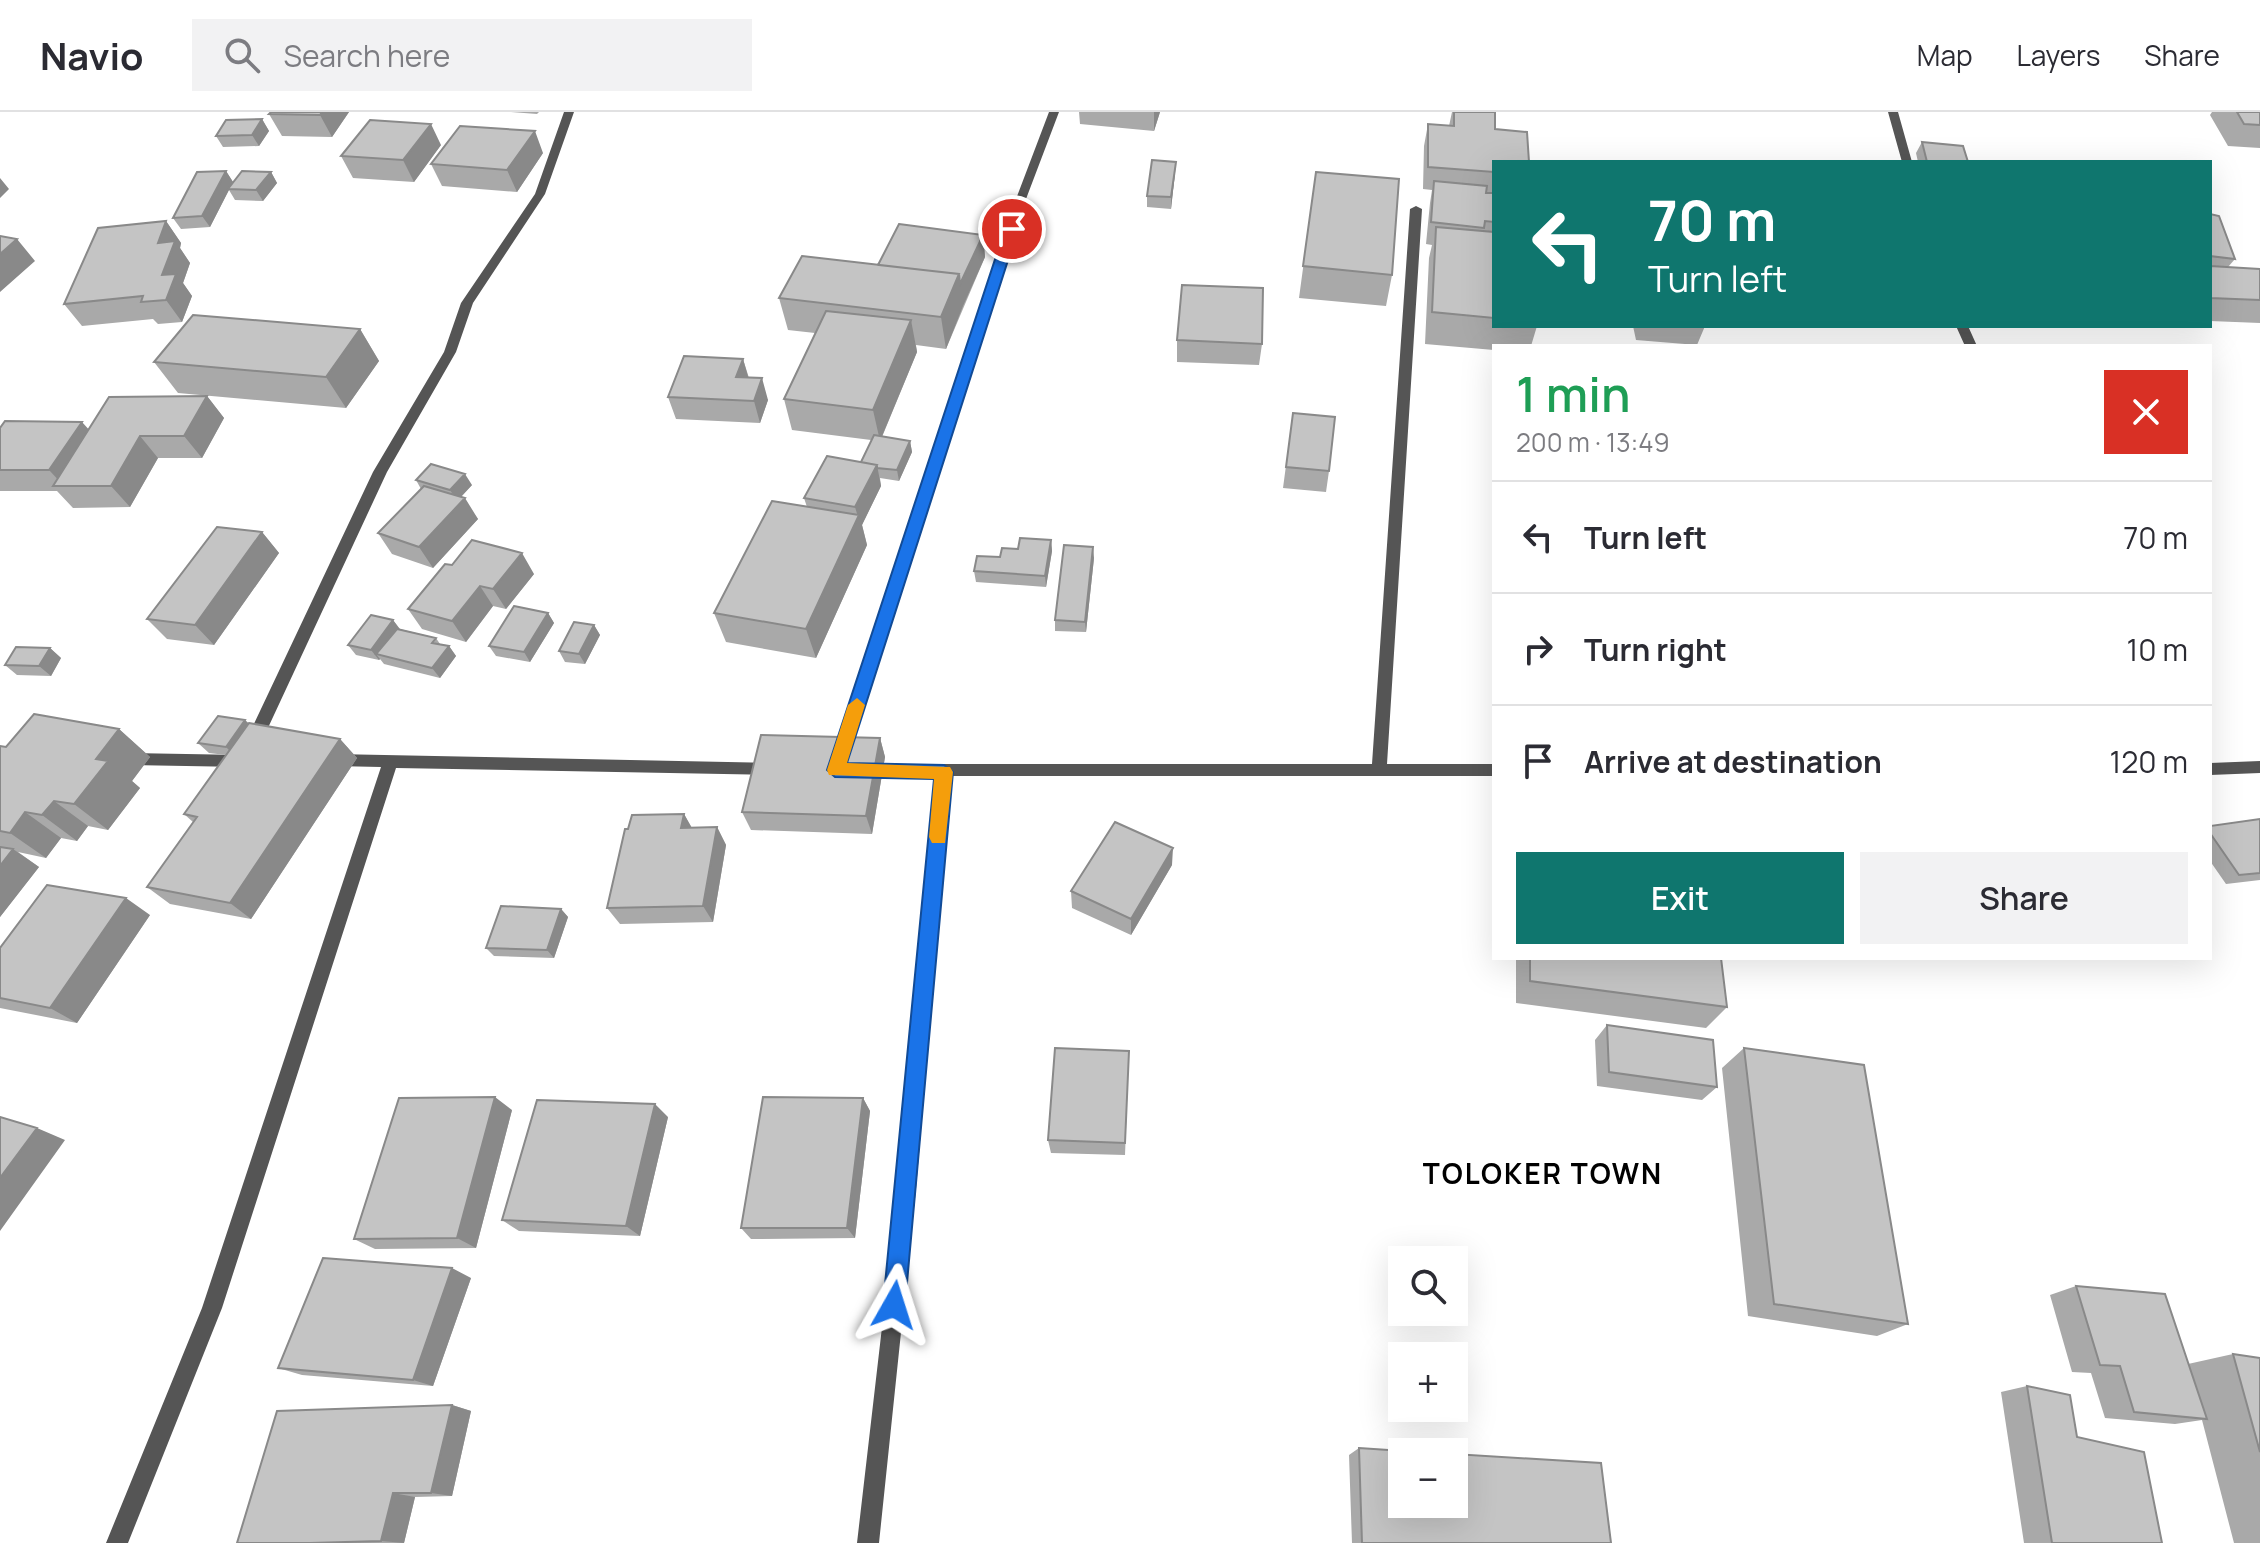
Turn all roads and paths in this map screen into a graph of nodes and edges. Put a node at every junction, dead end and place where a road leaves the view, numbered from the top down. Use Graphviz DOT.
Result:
graph roads {
  1 [pos="569,112"];
  2 [pos="1054,112"];
  3 [pos="1893,112"];
  4 [pos="1906,160"];
  5 [pos="1416,209"];
  6 [pos="107,759"];
  7 [pos="318,760"];
  8 [pos="391,760"];
  9 [pos="2260,767"];
  10 [pos="788,769"];
  11 [pos="2212,769"];
  12 [pos="1379,770"];
  13 [pos="1492,770"];
  14 [pos="944,772"];
  15 [pos="117,1543"];
  16 [pos="868,1543"];
  1 -- 6 [label="street"];
  2 -- 14 [label="street"];
  3 -- 4 [label="street"];
  5 -- 12 [label="street"];
  7 -- 8 [label="street"];
  8 -- 10 [label="street"];
  8 -- 15 [label="street"];
  9 -- 11 [label="street"];
  12 -- 13 [label="street"];
  12 -- 14 [label="street"];
  14 -- 16 [label="street"];
}
